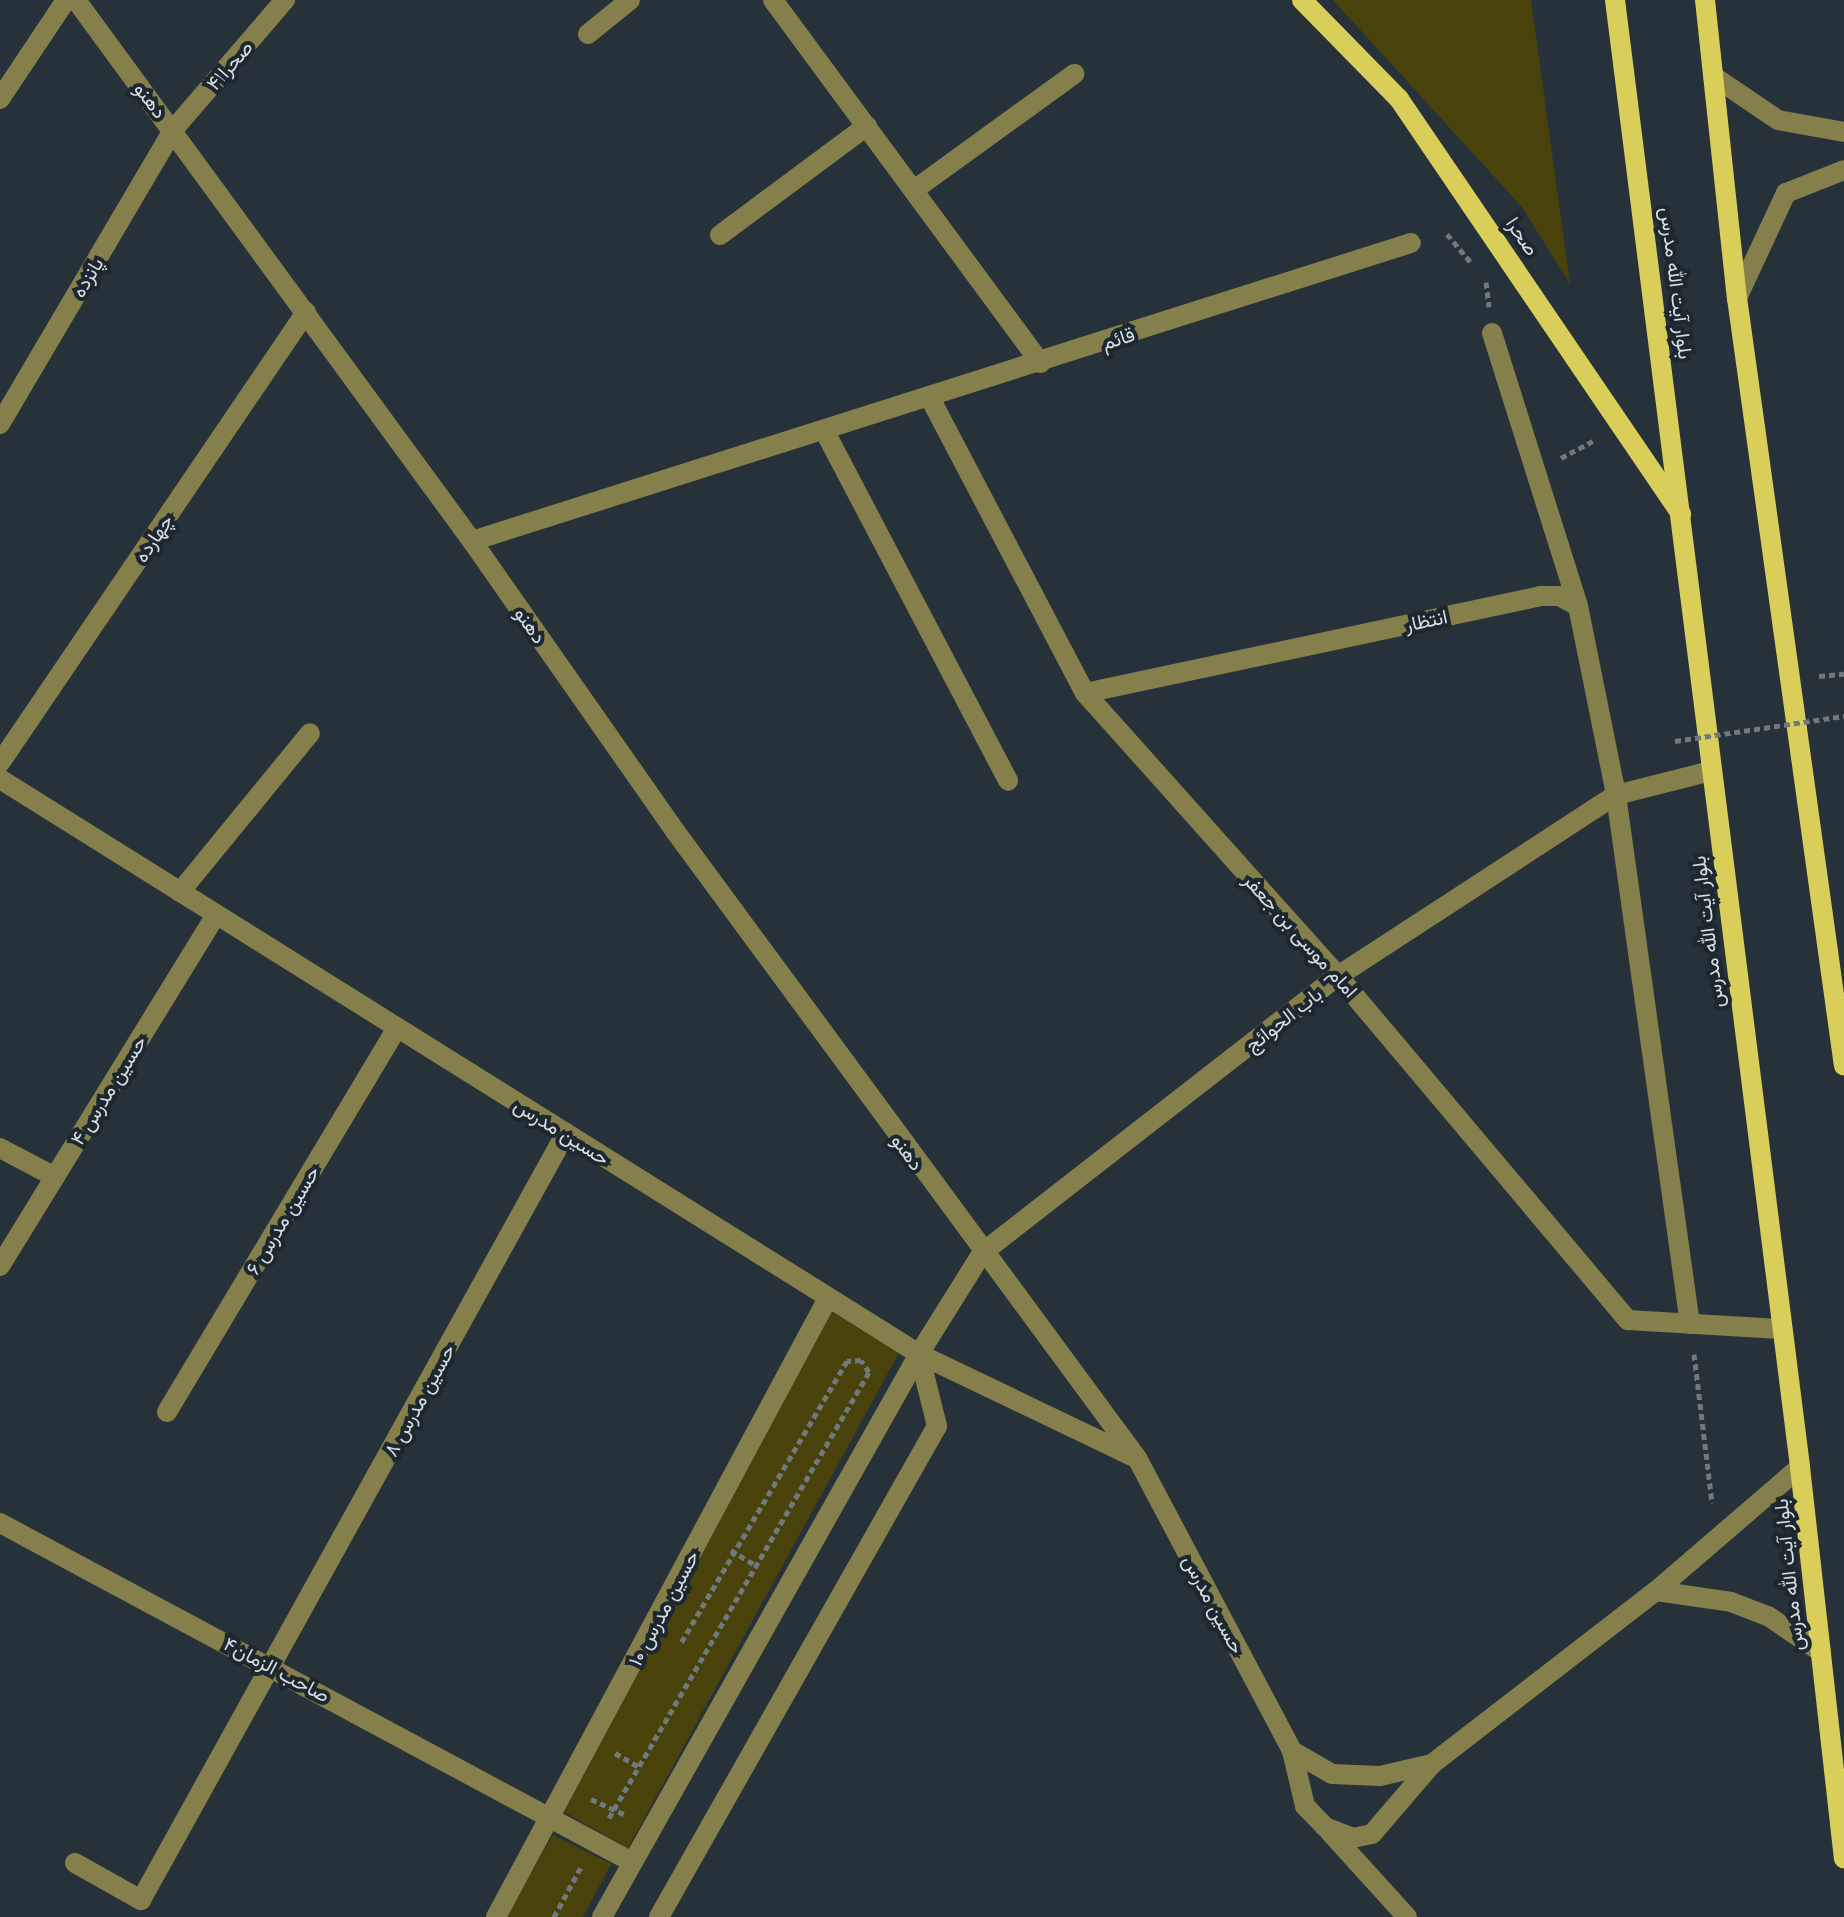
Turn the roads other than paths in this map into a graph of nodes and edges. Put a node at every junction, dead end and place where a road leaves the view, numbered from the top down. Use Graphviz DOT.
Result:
graph roads {
  1 [pos="66,0"];
  2 [pos="76,0"];
  3 [pos="285,0"];
  4 [pos="630,0"];
  5 [pos="773,0"];
  6 [pos="1302,0"];
  7 [pos="1615,0"];
  8 [pos="1705,0"];
  9 [pos="588,34"];
  10 [pos="1074,74"];
  11 [pos="1713,76"];
  12 [pos="0,99"];
  13 [pos="867,126"];
  14 [pos="173,130"];
  15 [pos="1844,132"];
  16 [pos="1844,170"];
  17 [pos="914,190"];
  18 [pos="720,235"];
  19 [pos="1411,243"];
  20 [pos="1737,298"];
  21 [pos="306,312"];
  22 [pos="1492,333"];
  23 [pos="1041,363"];
  24 [pos="930,398"];
  25 [pos="0,424"];
  26 [pos="824,430"];
  27 [pos="1683,517"];
  28 [pos="472,541"];
  29 [pos="1578,606"];
  30 [pos="1085,693"];
  31 [pos="310,733"];
  32 [pos="0,763"];
  33 [pos="1711,771"];
  34 [pos="0,779"];
  35 [pos="1008,781"];
  36 [pos="1616,795"];
  37 [pos="180,892"];
  38 [pos="216,915"];
  39 [pos="1338,976"];
  40 [pos="397,1028"];
  41 [pos="1844,1066"];
  42 [pos="566,1133"];
  43 [pos="0,1148"];
  44 [pos="55,1177"];
  45 [pos="982,1253"];
  46 [pos="0,1266"];
  47 [pos="828,1298"];
  48 [pos="1690,1324"];
  49 [pos="1780,1329"];
  50 [pos="919,1354"];
  51 [pos="167,1412"];
  52 [pos="1137,1458"];
  53 [pos="1800,1467"];
  54 [pos="0,1523"];
  55 [pos="1656,1591"];
  56 [pos="1821,1652"];
  57 [pos="272,1666"];
  58 [pos="1292,1751"];
  59 [pos="1432,1764"];
  60 [pos="552,1817"];
  61 [pos="1325,1827"];
  62 [pos="1844,1859"];
  63 [pos="632,1862"];
  64 [pos="75,1863"];
  65 [pos="496,1917"];
  66 [pos="602,1917"];
  67 [pos="659,1917"];
  68 [pos="1407,1917"];
  1 -- 12 [label="street"];
  2 -- 14 [label="street, دهنو"];
  3 -- 14 [label="street, صحرا۴۱"];
  4 -- 9 [label="street"];
  5 -- 13 [label="street"];
  6 -- 27 [label="main road, صحرا"];
  7 -- 27 [label="main road, بلوار آیت الله مدرس"];
  8 -- 11 [label="main road"];
  10 -- 17 [label="street"];
  11 -- 15 [label="street"];
  11 -- 20 [label="main road"];
  13 -- 17 [label="street"];
  13 -- 18 [label="street"];
  14 -- 21 [label="street, دهنو"];
  14 -- 25 [label="street, پانزده"];
  16 -- 20 [label="street"];
  17 -- 23 [label="street"];
  19 -- 23 [label="street, قائم"];
  20 -- 41 [label="main road"];
  21 -- 28 [label="street, دهنو"];
  21 -- 32 [label="street, چهارده"];
  22 -- 29 [label="street"];
  23 -- 24 [label="street, قائم"];
  24 -- 26 [label="street, قائم"];
  24 -- 30 [label="street, امام موسی بن جعفر"];
  26 -- 28 [label="street, قائم"];
  26 -- 35 [label="street"];
  27 -- 33 [label="main road, بلوار آیت الله مدرس"];
  28 -- 45 [label="street, دهنو"];
  29 -- 30 [label="street, انتظار"];
  29 -- 36 [label="street"];
  30 -- 39 [label="street, امام موسی بن جعفر"];
  31 -- 37 [label="street"];
  33 -- 36 [label="street, باب الحوائج"];
  33 -- 49 [label="main road, بلوار آیت الله مدرس"];
  34 -- 37 [label="street, حسین مدرس"];
  36 -- 39 [label="street, باب الحوائج"];
  36 -- 48 [label="street"];
  37 -- 38 [label="street, حسین مدرس"];
  38 -- 40 [label="street, حسین مدرس"];
  38 -- 44 [label="street, حسین مدرس ۴"];
  39 -- 45 [label="street, باب الحوائج"];
  39 -- 48 [label="street, امام موسی بن جعفر"];
  40 -- 42 [label="street, حسین مدرس"];
  40 -- 51 [label="street, حسین مدرس ۶"];
  42 -- 47 [label="street, حسین مدرس"];
  42 -- 57 [label="street, حسین مدرس ۸"];
  43 -- 44 [label="street"];
  44 -- 46 [label="street, حسین مدرس ۴"];
  45 -- 50 [label="street, باب الحوائج"];
  45 -- 52 [label="street, حسین مدرس"];
  47 -- 50 [label="street, حسین مدرس"];
  47 -- 60 [label="street, حسین مدرس ۱۰"];
  48 -- 49 [label="street, امام موسی بن جعفر"];
  49 -- 53 [label="main road, بلوار آیت الله مدرس"];
  50 -- 52 [label="street, حسین مدرس"];
  50 -- 63 [label="street"];
  50 -- 67 [label="street"];
  52 -- 58 [label="street, حسین مدرس"];
  53 -- 55 [label="street"];
  53 -- 56 [label="main road, بلوار آیت الله مدرس"];
  54 -- 57 [label="street, صاحب الزمان۴"];
  55 -- 56 [label="street"];
  55 -- 59 [label="street"];
  56 -- 62 [label="main road, بلوار آیت الله مدرس"];
  57 -- 60 [label="street, صاحب الزمان۴"];
  57 -- 64 [label="street, حسین مدرس ۸"];
  58 -- 59 [label="street"];
  58 -- 61 [label="street, حسین مدرس"];
  59 -- 61 [label="street"];
  60 -- 63 [label="street, صاحب الزمان۴"];
  60 -- 65 [label="street, حسین مدرس ۱۰"];
  61 -- 68 [label="street, حسین مدرس"];
  63 -- 66 [label="street"];
}
